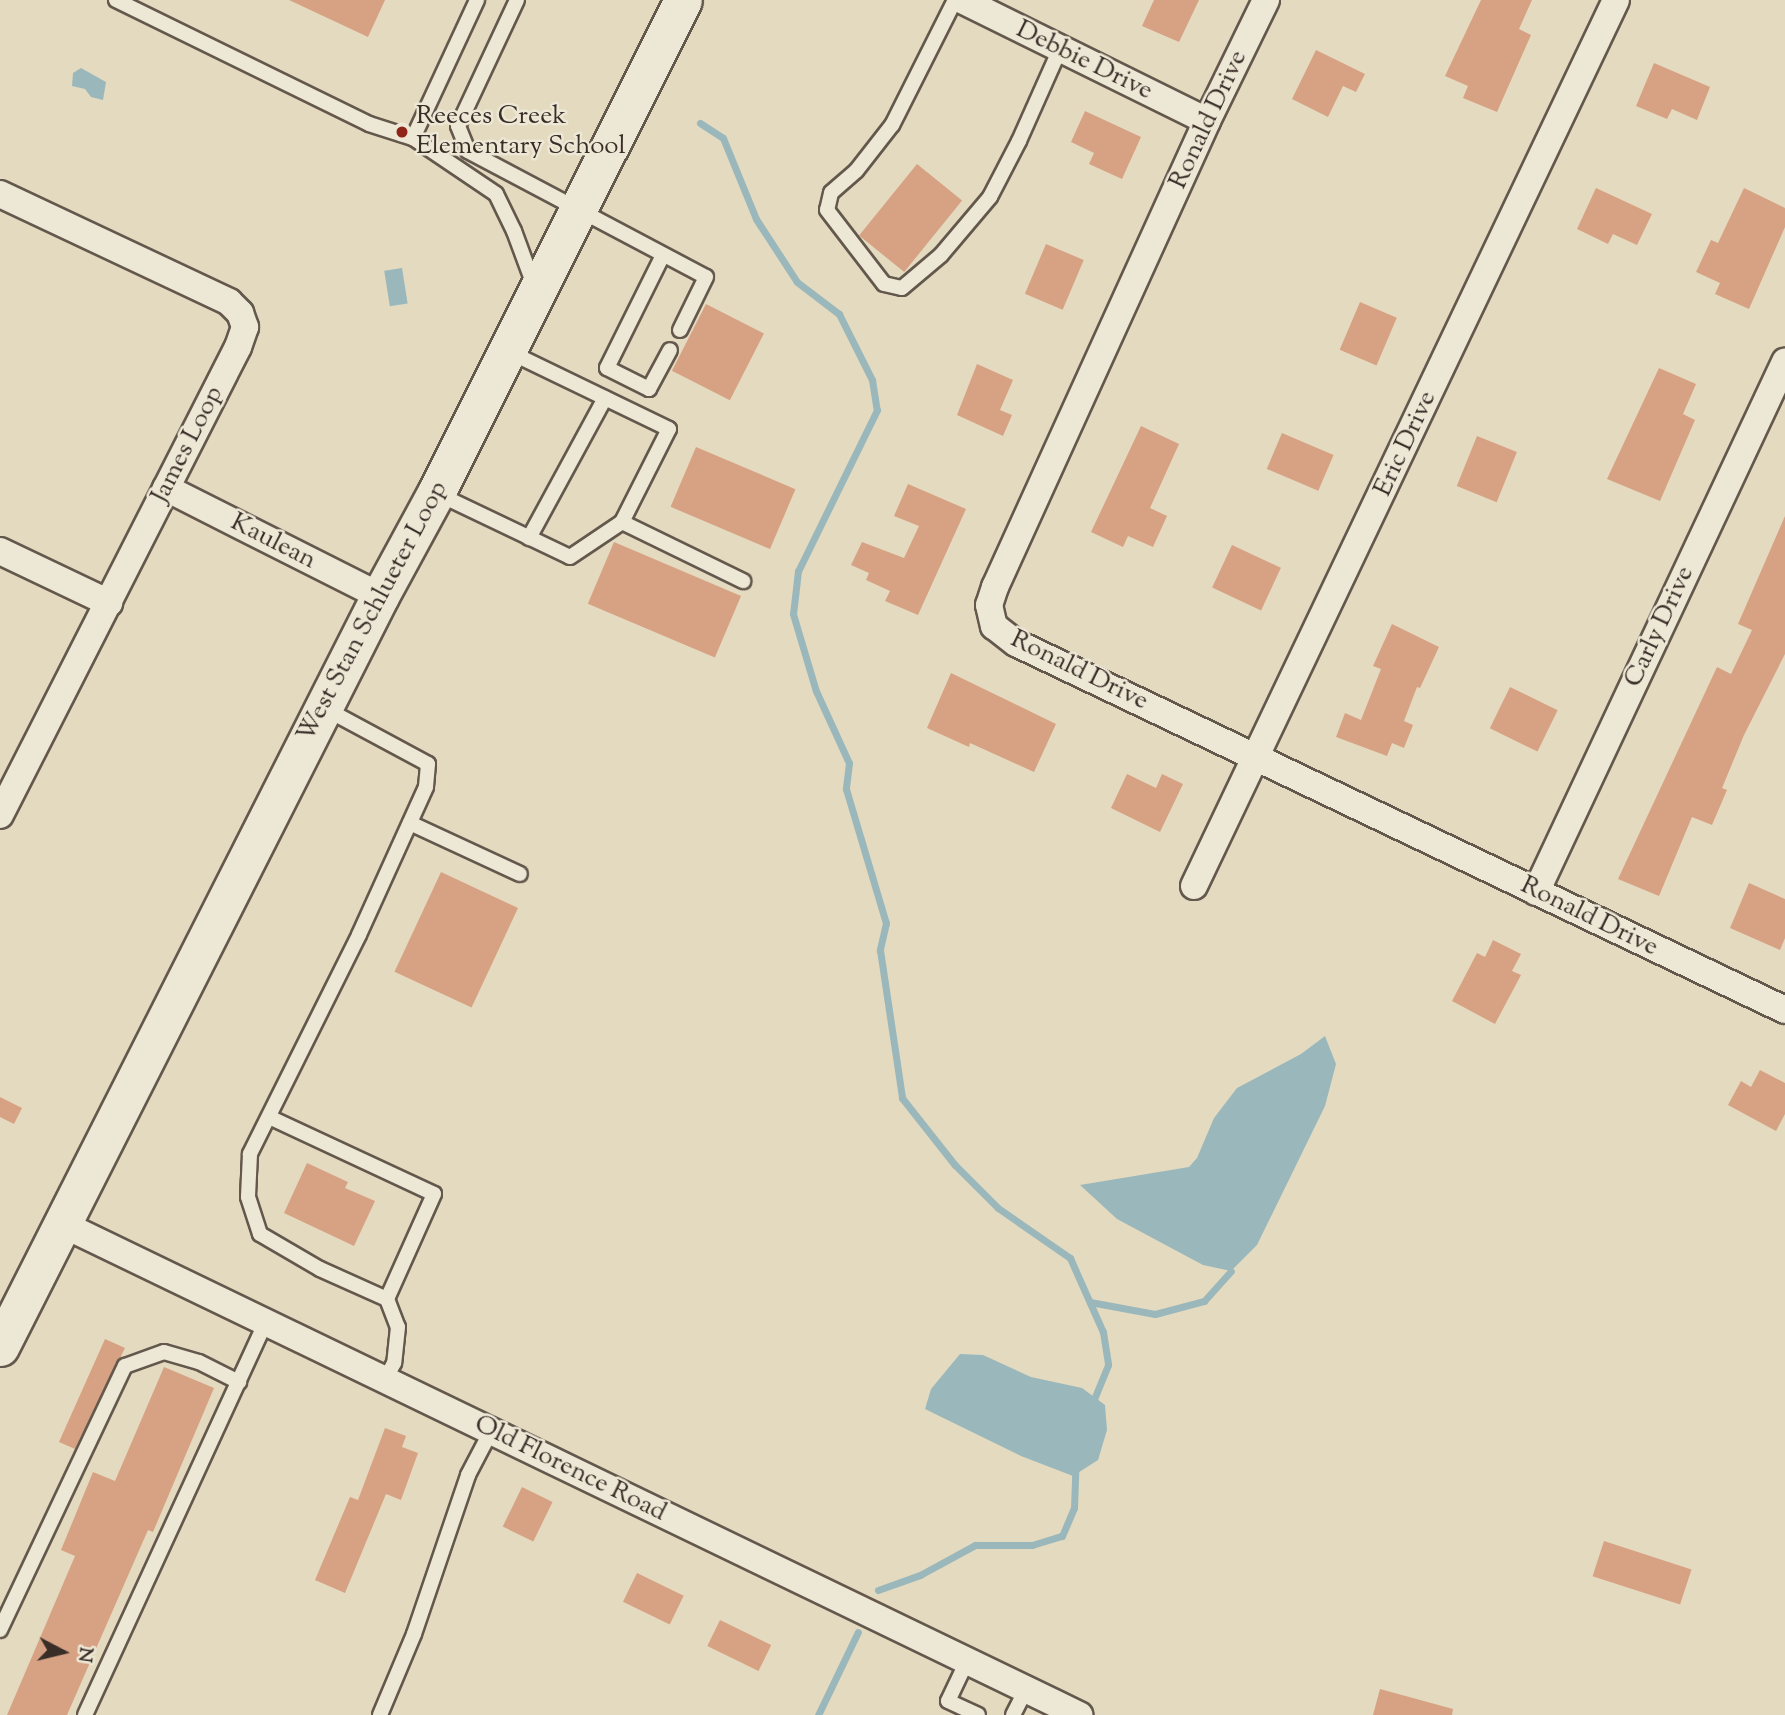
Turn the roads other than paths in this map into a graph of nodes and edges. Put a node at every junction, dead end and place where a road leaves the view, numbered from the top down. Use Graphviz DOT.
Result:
graph roads {
  1 [pos="116,0"];
  2 [pos="477,0"];
  3 [pos="517,0"];
  4 [pos="683,0"];
  5 [pos="955,0"];
  6 [pos="962,0"];
  7 [pos="1266,0"];
  8 [pos="1616,0"];
  9 [pos="1060,49"];
  10 [pos="1207,121"];
  11 [pos="413,138"];
  12 [pos="0,194"];
  13 [pos="579,211"];
  14 [pos="663,255"];
  15 [pos="536,291"];
  16 [pos="680,330"];
  17 [pos="670,349"];
  18 [pos="506,351"];
  19 [pos="1785,362"];
  20 [pos="604,398"];
  21 [pos="166,488"];
  22 [pos="436,493"];
  23 [pos="622,522"];
  24 [pos="530,538"];
  25 [pos="0,551"];
  26 [pos="743,581"];
  27 [pos="380,596"];
  28 [pos="109,603"];
  29 [pos="323,707"];
  30 [pos="1258,756"];
  31 [pos="0,815"];
  32 [pos="410,823"];
  33 [pos="520,874"];
  34 [pos="1194,886"];
  35 [pos="1536,892"];
  36 [pos="1785,1010"];
  37 [pos="269,1117"];
  38 [pos="60,1223"];
  39 [pos="387,1299"];
  40 [pos="266,1322"];
  41 [pos="0,1347"];
  42 [pos="385,1380"];
  43 [pos="239,1382"];
  44 [pos="491,1431"];
  45 [pos="0,1630"];
  46 [pos="967,1661"];
  47 [pos="1026,1689"];
  48 [pos="85,1715"];
  49 [pos="380,1715"];
  50 [pos="978,1715"];
  51 [pos="1013,1715"];
  52 [pos="1079,1715"];
  1 -- 11 [label="lane"];
  2 -- 11 [label="lane"];
  3 -- 13 [label="lane"];
  4 -- 13 [label="main road, West Stan Schlueter Loop"];
  5 -- 9 [label="lane"];
  6 -- 9 [label="street, Debbie Drive"];
  7 -- 10 [label="street, Ronald Drive"];
  8 -- 30 [label="street, Eric Drive"];
  9 -- 10 [label="street, Debbie Drive"];
  10 -- 30 [label="street, Ronald Drive"];
  11 -- 15 [label="lane"];
  12 -- 21 [label="street, James Loop"];
  13 -- 14 [label="lane"];
  13 -- 15 [label="main road, West Stan Schlueter Loop"];
  14 -- 16 [label="lane"];
  14 -- 17 [label="lane"];
  15 -- 18 [label="main road, West Stan Schlueter Loop"];
  18 -- 20 [label="lane"];
  18 -- 22 [label="main road, West Stan Schlueter Loop"];
  19 -- 35 [label="street, Carly Drive"];
  20 -- 23 [label="lane"];
  20 -- 24 [label="lane"];
  21 -- 27 [label="street, Kaulean"];
  21 -- 28 [label="street, James Loop"];
  22 -- 24 [label="lane"];
  22 -- 27 [label="main road, West Stan Schlueter Loop"];
  23 -- 24 [label="lane"];
  23 -- 26 [label="lane"];
  25 -- 28 [label="street"];
  27 -- 29 [label="main road, West Stan Schlueter Loop"];
  28 -- 31 [label="street, James Loop"];
  29 -- 32 [label="lane"];
  29 -- 38 [label="main road, West Stan Schlueter Loop"];
  30 -- 34 [label="street, Eric Drive"];
  30 -- 35 [label="street, Ronald Drive"];
  32 -- 33 [label="lane"];
  32 -- 37 [label="lane"];
  35 -- 36 [label="street, Ronald Drive"];
  37 -- 39 [label="lane"];
  37 -- 39 [label="lane"];
  38 -- 40 [label="street, Old Florence Road"];
  38 -- 41 [label="main road, West Stan Schlueter Loop"];
  39 -- 42 [label="lane"];
  40 -- 42 [label="street, Old Florence Road"];
  40 -- 43 [label="lane"];
  42 -- 44 [label="street, Old Florence Road"];
  43 -- 45 [label="lane"];
  43 -- 48 [label="lane"];
  44 -- 46 [label="street, Old Florence Road"];
  44 -- 49 [label="lane"];
  46 -- 47 [label="street, Old Florence Road"];
  46 -- 50 [label="lane"];
  47 -- 51 [label="lane"];
  47 -- 52 [label="street, Old Florence Road"];
}
